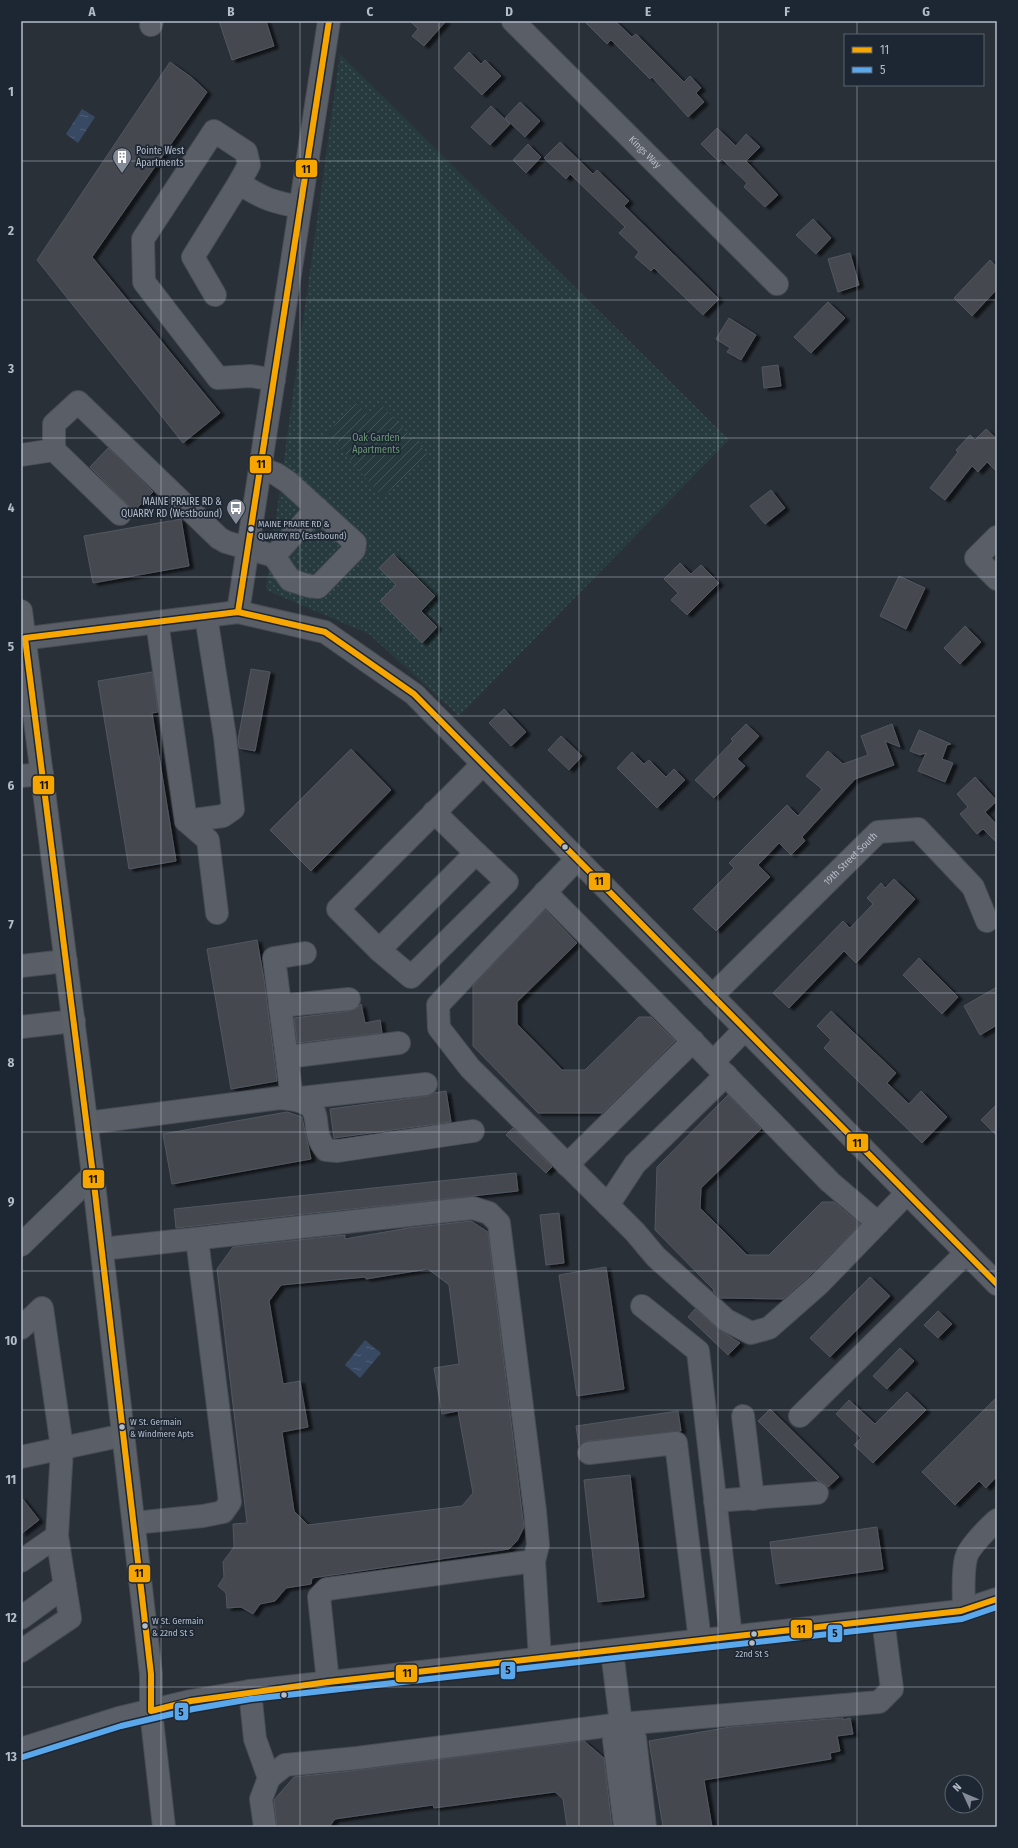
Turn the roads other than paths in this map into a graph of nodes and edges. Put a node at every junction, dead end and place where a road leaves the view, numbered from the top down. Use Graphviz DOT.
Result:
graph roads {
  1 [pos="329,21"];
  2 [pos="513,21"];
  3 [pos="239,183"];
  4 [pos="300,207"];
  5 [pos="777,284"];
  6 [pos="215,295"];
  7 [pos="274,380"];
  8 [pos="54,450"];
  9 [pos="21,455"];
  10 [pos="260,468"];
  11 [pos="317,508"];
  12 [pos="120,514"];
  13 [pos="997,537"];
  14 [pos="248,549"];
  15 [pos="274,556"];
  16 [pos="997,579"];
  17 [pos="21,611"];
  18 [pos="238,612"];
  19 [pos="206,616"];
  20 [pos="157,622"];
  21 [pos="23,639"];
  22 [pos="483,764"];
  23 [pos="31,775"];
  24 [pos="434,812"];
  25 [pos="186,821"];
  26 [pos="476,854"];
  27 [pos="577,859"];
  28 [pos="545,892"];
  29 [pos="217,913"];
  30 [pos="987,921"];
  31 [pos="379,950"];
  32 [pos="305,953"];
  33 [pos="66,961"];
  34 [pos="21,966"];
  35 [pos="712,996"];
  36 [pos="350,999"];
  37 [pos="280,1006"];
  38 [pos="74,1021"];
  39 [pos="21,1028"];
  40 [pos="745,1029"];
  41 [pos="693,1041"];
  42 [pos="399,1043"];
  43 [pos="287,1057"];
  44 [pos="720,1068"];
  45 [pos="426,1084"];
  46 [pos="292,1099"];
  47 [pos="87,1123"];
  48 [pos="473,1131"];
  49 [pos="567,1164"];
  50 [pos="94,1175"];
  51 [pos="907,1193"];
  52 [pos="608,1205"];
  53 [pos="878,1223"];
  54 [pos="197,1239"];
  55 [pos="21,1245"];
  56 [pos="102,1249"];
  57 [pos="966,1253"];
  58 [pos="997,1284"];
  59 [pos="642,1306"];
  60 [pos="21,1328"];
  61 [pos="743,1416"];
  62 [pos="800,1416"];
  63 [pos="124,1435"];
  64 [pos="708,1438"];
  65 [pos="676,1443"];
  66 [pos="62,1448"];
  67 [pos="589,1453"];
  68 [pos="21,1456"];
  69 [pos="817,1493"];
  70 [pos="752,1499"];
  71 [pos="715,1501"];
  72 [pos="997,1520"];
  73 [pos="134,1523"];
  74 [pos="57,1536"];
  75 [pos="534,1561"];
  76 [pos="21,1562"];
  77 [pos="65,1586"];
  78 [pos="997,1599"];
  79 [pos="964,1610"];
  80 [pos="21,1618"];
  81 [pos="883,1620"];
  82 [pos="731,1637"];
  83 [pos="700,1641"];
  84 [pos="21,1651"];
  85 [pos="612,1651"];
  86 [pos="540,1659"];
  87 [pos="328,1682"];
  88 [pos="250,1691"];
  89 [pos="151,1711"];
  90 [pos="621,1724"];
  91 [pos="21,1749"];
  92 [pos="269,1778"];
  93 [pos="164,1827"];
  94 [pos="264,1827"];
  95 [pos="625,1827"];
  96 [pos="645,1827"];
  1 -- 4 [label="street"];
  2 -- 5 [label="street, Kings Way"];
  3 -- 4 [label="street"];
  3 -- 6 [label="street"];
  3 -- 7 [label="street"];
  4 -- 7 [label="street"];
  7 -- 10 [label="street"];
  8 -- 9 [label="street"];
  8 -- 12 [label="street"];
  8 -- 14 [label="street"];
  10 -- 11 [label="street"];
  10 -- 14 [label="street"];
  11 -- 15 [label="street"];
  11 -- 15 [label="street"];
  13 -- 16 [label="street"];
  14 -- 15 [label="street"];
  14 -- 18 [label="street"];
  17 -- 21 [label="main road"];
  18 -- 19 [label="street"];
  18 -- 22 [label="street"];
  19 -- 20 [label="street"];
  19 -- 25 [label="street"];
  20 -- 21 [label="street"];
  20 -- 25 [label="street"];
  21 -- 23 [label="main road"];
  22 -- 24 [label="street"];
  22 -- 27 [label="street"];
  23 -- 33 [label="main road"];
  24 -- 26 [label="street"];
  24 -- 31 [label="street"];
  25 -- 29 [label="street"];
  26 -- 31 [label="street"];
  26 -- 31 [label="street"];
  27 -- 28 [label="street"];
  27 -- 35 [label="street"];
  28 -- 41 [label="street"];
  28 -- 49 [label="street"];
  30 -- 35 [label="street, 19th Street South"];
  32 -- 37 [label="street"];
  33 -- 34 [label="street"];
  33 -- 38 [label="main road"];
  35 -- 40 [label="street"];
  36 -- 37 [label="street"];
  37 -- 43 [label="street"];
  38 -- 39 [label="street"];
  38 -- 47 [label="main road"];
  40 -- 44 [label="street"];
  40 -- 51 [label="street"];
  41 -- 44 [label="street"];
  41 -- 49 [label="street"];
  42 -- 43 [label="street"];
  43 -- 46 [label="street"];
  44 -- 52 [label="street"];
  44 -- 53 [label="street"];
  45 -- 46 [label="street"];
  46 -- 47 [label="street"];
  46 -- 48 [label="street"];
  47 -- 50 [label="main road"];
  49 -- 52 [label="street"];
  50 -- 55 [label="street"];
  50 -- 56 [label="main road"];
  51 -- 53 [label="street"];
  51 -- 57 [label="street"];
  52 -- 53 [label="street"];
  54 -- 56 [label="street"];
  54 -- 73 [label="street"];
  54 -- 75 [label="street"];
  56 -- 63 [label="main road"];
  57 -- 58 [label="street"];
  57 -- 62 [label="street"];
  59 -- 64 [label="street"];
  60 -- 66 [label="street"];
  61 -- 70 [label="street"];
  63 -- 66 [label="street"];
  63 -- 73 [label="main road"];
  64 -- 65 [label="street"];
  64 -- 71 [label="street"];
  65 -- 67 [label="street"];
  65 -- 83 [label="street"];
  66 -- 68 [label="street"];
  66 -- 74 [label="street"];
  69 -- 70 [label="street"];
  70 -- 71 [label="street"];
  71 -- 82 [label="street"];
  72 -- 79 [label="street"];
  73 -- 89 [label="main road"];
  74 -- 76 [label="street"];
  74 -- 77 [label="street"];
  75 -- 86 [label="street"];
  75 -- 87 [label="street"];
  77 -- 80 [label="street"];
  77 -- 84 [label="street"];
  78 -- 79 [label="street"];
  79 -- 81 [label="street"];
  81 -- 82 [label="street"];
  81 -- 90 [label="street"];
  82 -- 83 [label="street"];
  83 -- 85 [label="street"];
  85 -- 86 [label="street"];
  85 -- 90 [label="street"];
  86 -- 87 [label="street"];
  87 -- 88 [label="street"];
  88 -- 89 [label="street"];
  88 -- 92 [label="street"];
  89 -- 91 [label="street"];
  89 -- 93 [label="street"];
  90 -- 92 [label="street"];
  90 -- 95 [label="street"];
  90 -- 96 [label="street"];
  92 -- 94 [label="street"];
}
